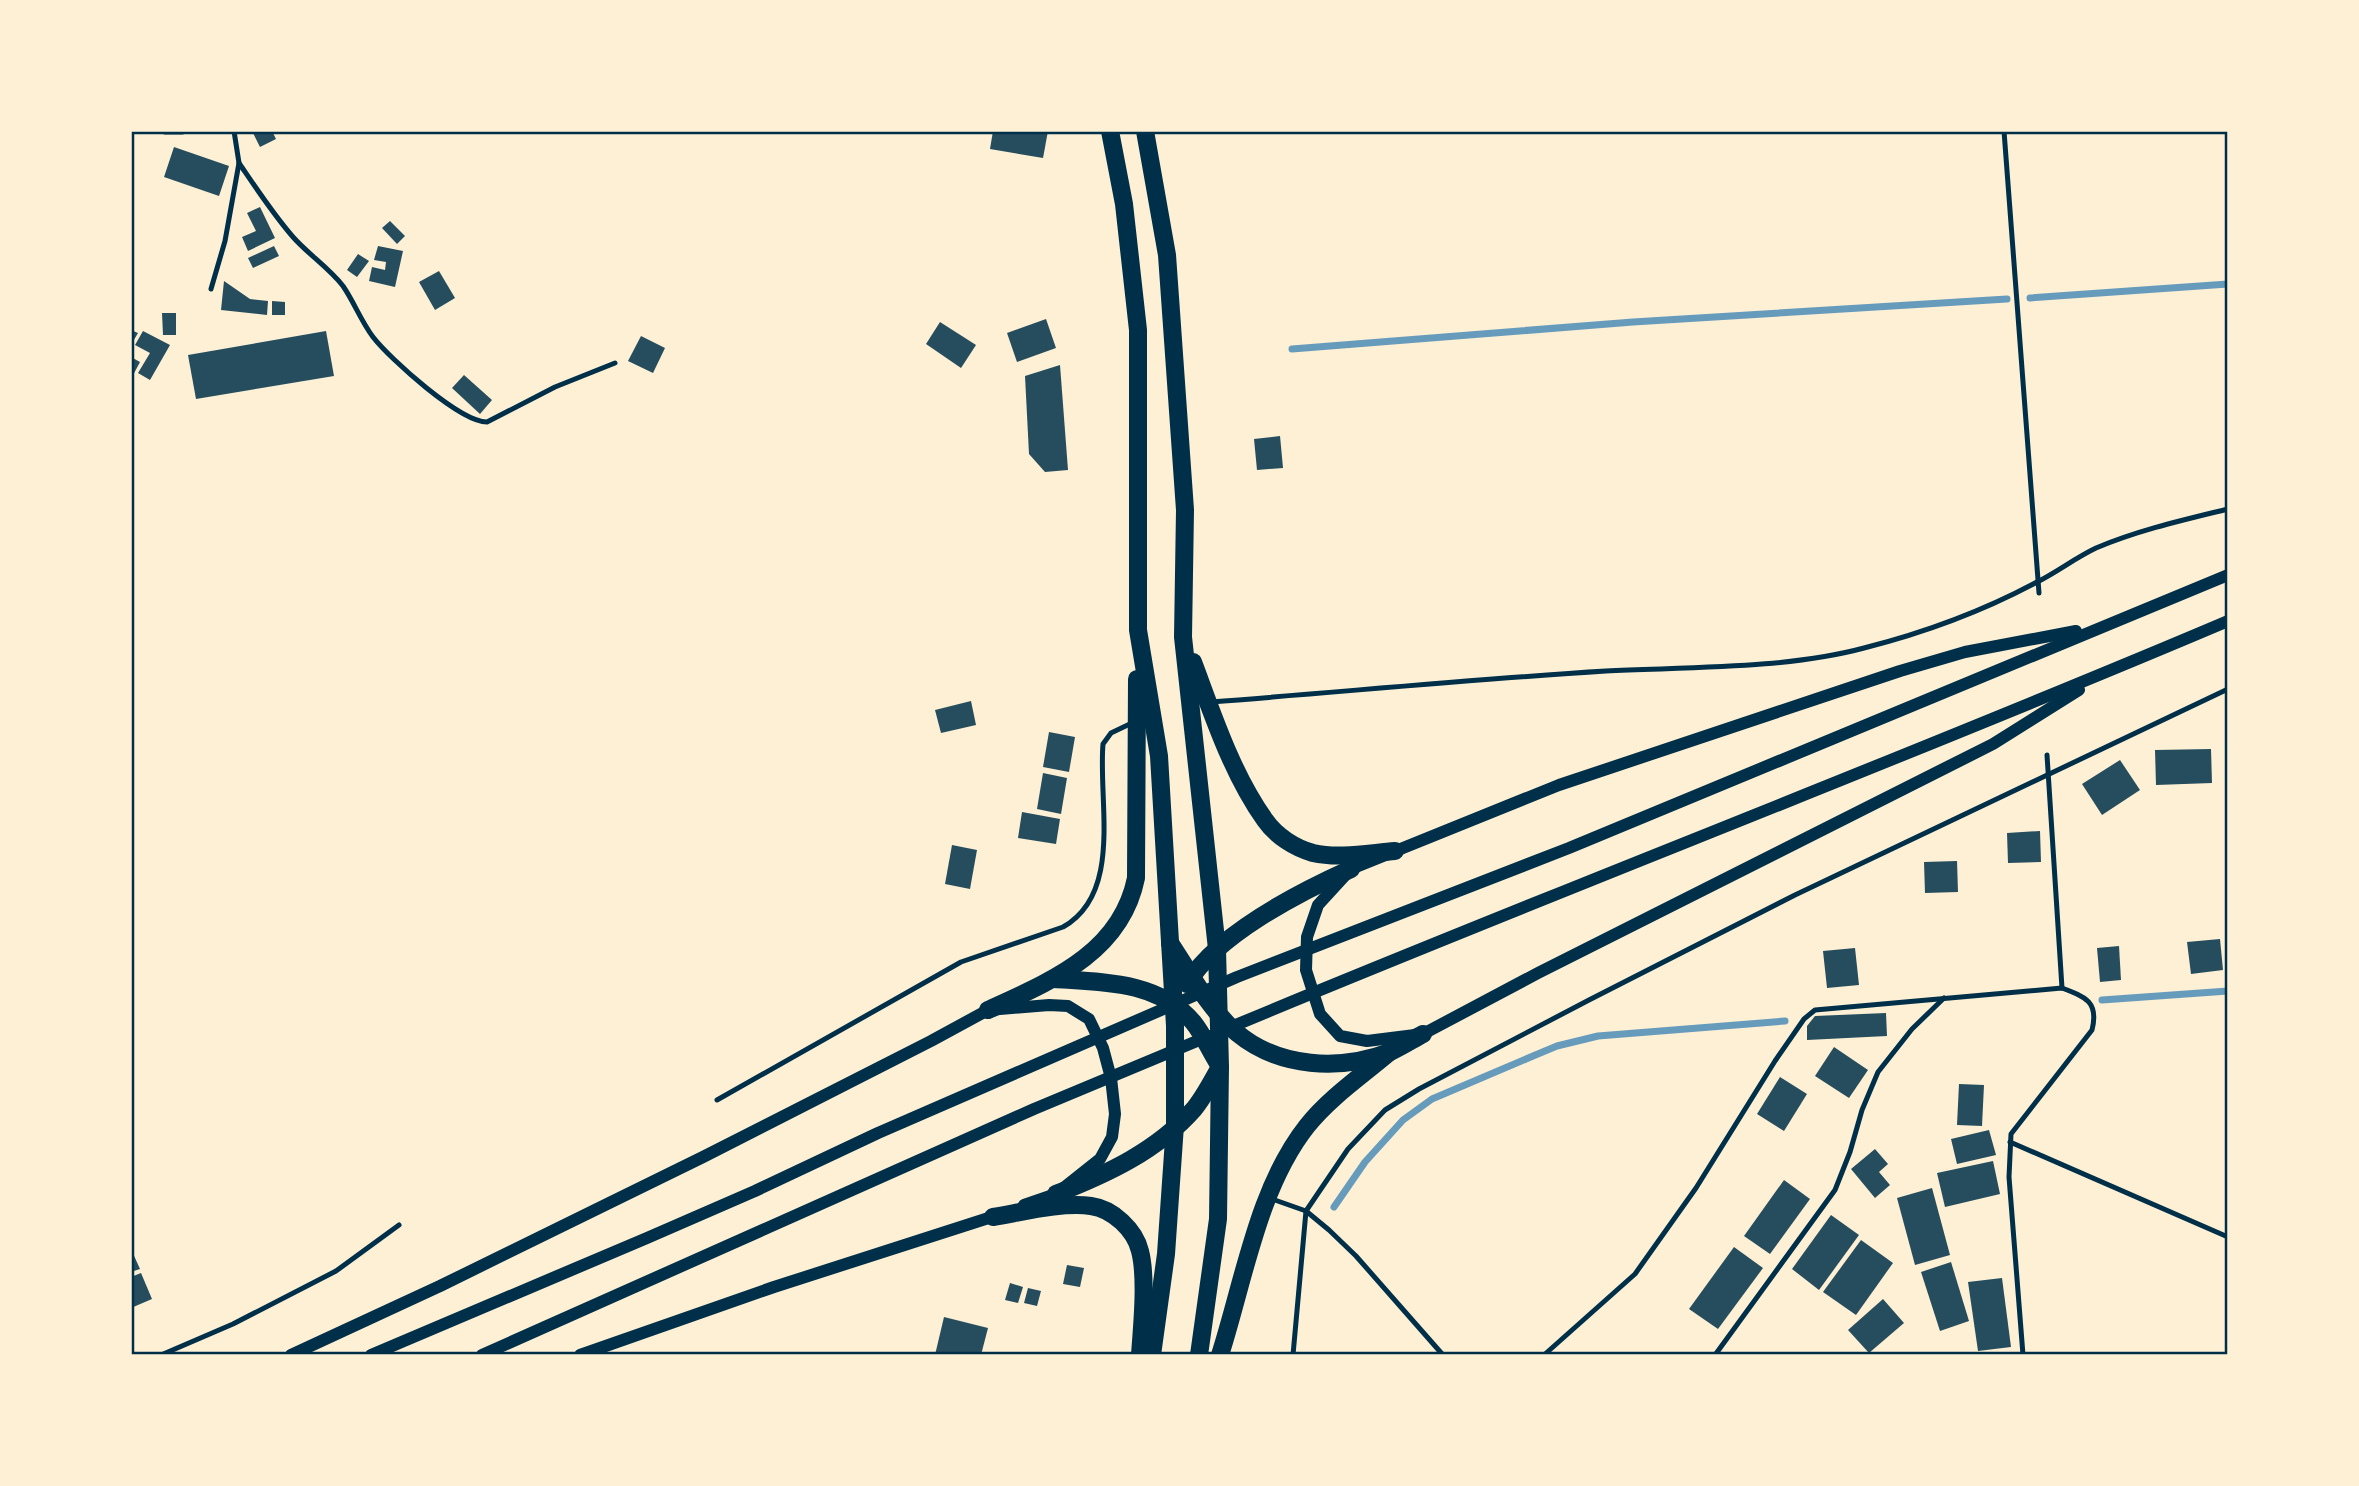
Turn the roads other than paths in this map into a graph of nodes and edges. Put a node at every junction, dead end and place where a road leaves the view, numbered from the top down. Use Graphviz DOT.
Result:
graph roads {
  1 [pos="165,131"];
  2 [pos="183,131"];
  3 [pos="234,131"];
  4 [pos="1110,131"];
  5 [pos="1145,131"];
  6 [pos="2004,131"];
  7 [pos="239,163"];
  8 [pos="211,289"];
  9 [pos="615,363"];
  10 [pos="2228,509"];
  11 [pos="2228,575"];
  12 [pos="2038,582"];
  13 [pos="2039,593"];
  14 [pos="2228,621"];
  15 [pos="2101,627"];
  16 [pos="1138,630"];
  17 [pos="1183,637"];
  18 [pos="2110,671"];
  19 [pos="2228,689"];
  20 [pos="1208,702"];
  21 [pos="1137,721"];
  22 [pos="2047,755"];
  23 [pos="2048,776"];
  24 [pos="1395,850"];
  25 [pos="1351,869"];
  26 [pos="1170,943"];
  27 [pos="1217,949"];
  28 [pos="1192,975"];
  29 [pos="1054,979"];
  30 [pos="2062,988"];
  31 [pos="1944,998"];
  32 [pos="1174,1006"];
  33 [pos="988,1010"];
  34 [pos="1219,1013"];
  35 [pos="1423,1034"];
  36 [pos="1391,1051"];
  37 [pos="1220,1068"];
  38 [pos="717,1100"];
  39 [pos="1175,1125"];
  40 [pos="2010,1142"];
  41 [pos="1056,1194"];
  42 [pos="1267,1197"];
  43 [pos="1307,1211"];
  44 [pos="993,1217"];
  45 [pos="399,1225"];
  46 [pos="2228,1237"];
  47 [pos="161,1355"];
  48 [pos="290,1355"];
  49 [pos="371,1355"];
  50 [pos="482,1355"];
  51 [pos="580,1355"];
  52 [pos="1140,1355"];
  53 [pos="1152,1355"];
  54 [pos="1199,1355"];
  55 [pos="1220,1355"];
  56 [pos="1293,1355"];
  57 [pos="1443,1355"];
  58 [pos="1544,1355"];
  59 [pos="1715,1355"];
  60 [pos="2023,1355"];
  1 -- 2 [label="street"];
  3 -- 7 [label="lane"];
  4 -- 16 [label="main road"];
  5 -- 17 [label="main road"];
  6 -- 12 [label="lane"];
  7 -- 8 [label="lane"];
  7 -- 9 [label="lane"];
  10 -- 12 [label="lane"];
  11 -- 15 [label="street"];
  12 -- 13 [label="lane"];
  12 -- 20 [label="lane"];
  14 -- 18 [label="street"];
  15 -- 24 [label="street"];
  15 -- 49 [label="street"];
  16 -- 21 [label="main road"];
  16 -- 26 [label="main road"];
  17 -- 20 [label="main road"];
  17 -- 27 [label="main road"];
  18 -- 35 [label="street"];
  18 -- 50 [label="street"];
  19 -- 23 [label="lane"];
  20 -- 24 [label="main road"];
  21 -- 29 [label="main road"];
  21 -- 38 [label="lane"];
  22 -- 23 [label="lane"];
  23 -- 30 [label="lane"];
  23 -- 43 [label="lane"];
  24 -- 25 [label="street"];
  25 -- 27 [label="main road"];
  25 -- 35 [label="street"];
  26 -- 28 [label="main road"];
  26 -- 32 [label="main road"];
  27 -- 28 [label="main road"];
  27 -- 34 [label="main road"];
  28 -- 32 [label="main road"];
  28 -- 34 [label="main road"];
  29 -- 32 [label="main road"];
  29 -- 33 [label="main road"];
  30 -- 31 [label="lane"];
  30 -- 40 [label="lane"];
  31 -- 58 [label="lane"];
  31 -- 59 [label="lane"];
  32 -- 37 [label="main road"];
  32 -- 39 [label="main road"];
  33 -- 41 [label="street"];
  33 -- 48 [label="street"];
  34 -- 36 [label="main road"];
  34 -- 37 [label="main road"];
  35 -- 36 [label="main road"];
  36 -- 42 [label="main road"];
  37 -- 39 [label="main road"];
  37 -- 54 [label="main road"];
  39 -- 41 [label="main road"];
  39 -- 53 [label="main road"];
  40 -- 46 [label="lane"];
  40 -- 60 [label="lane"];
  41 -- 44 [label="street"];
  42 -- 43 [label="lane"];
  42 -- 55 [label="main road"];
  43 -- 56 [label="lane"];
  43 -- 57 [label="lane"];
  44 -- 51 [label="street"];
  44 -- 52 [label="main road"];
  45 -- 47 [label="lane"];
}
